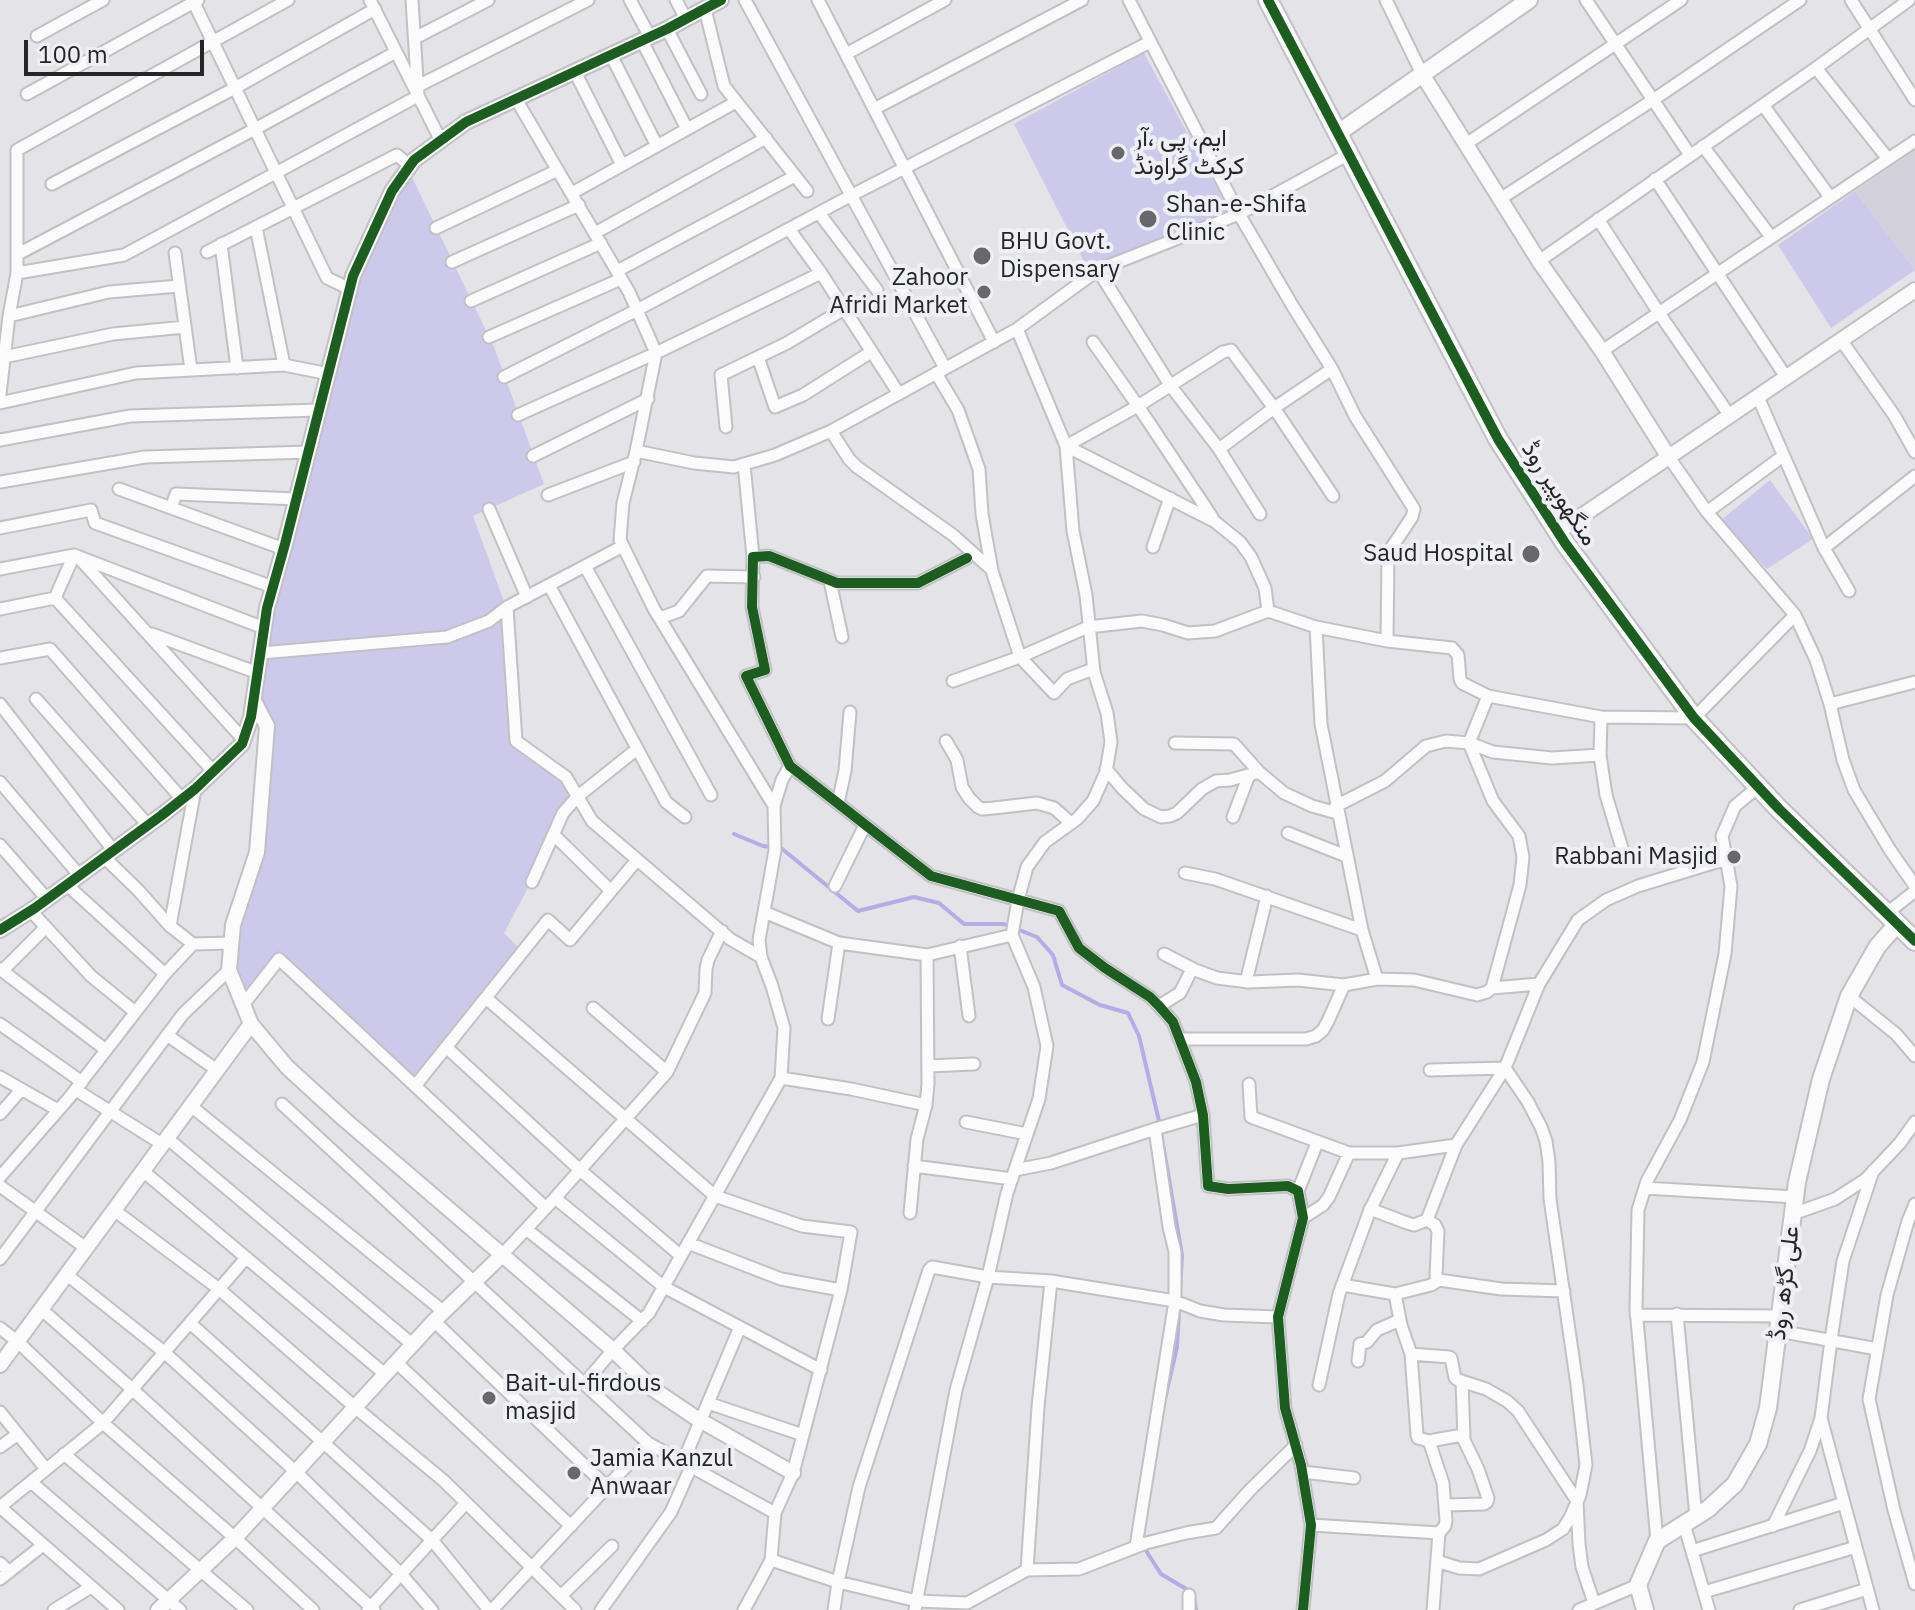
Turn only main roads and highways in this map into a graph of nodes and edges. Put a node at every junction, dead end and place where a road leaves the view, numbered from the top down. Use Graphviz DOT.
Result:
graph roads {
  1 [pos="1268,0"];
  2 [pos="1529,0"];
  3 [pos="1338,133"];
  4 [pos="1891,920"];
  5 [pos="1915,941"];
  6 [pos="1645,1610"];
  1 -- 3 [label="main road, منگھوپیر روڈ"];
  2 -- 3 [label="main road"];
  3 -- 4 [label="main road, منگھوپیر روڈ"];
  4 -- 5 [label="main road, منگھوپیر روڈ"];
  4 -- 6 [label="main road, علی گڑھ روڈ"];
}
